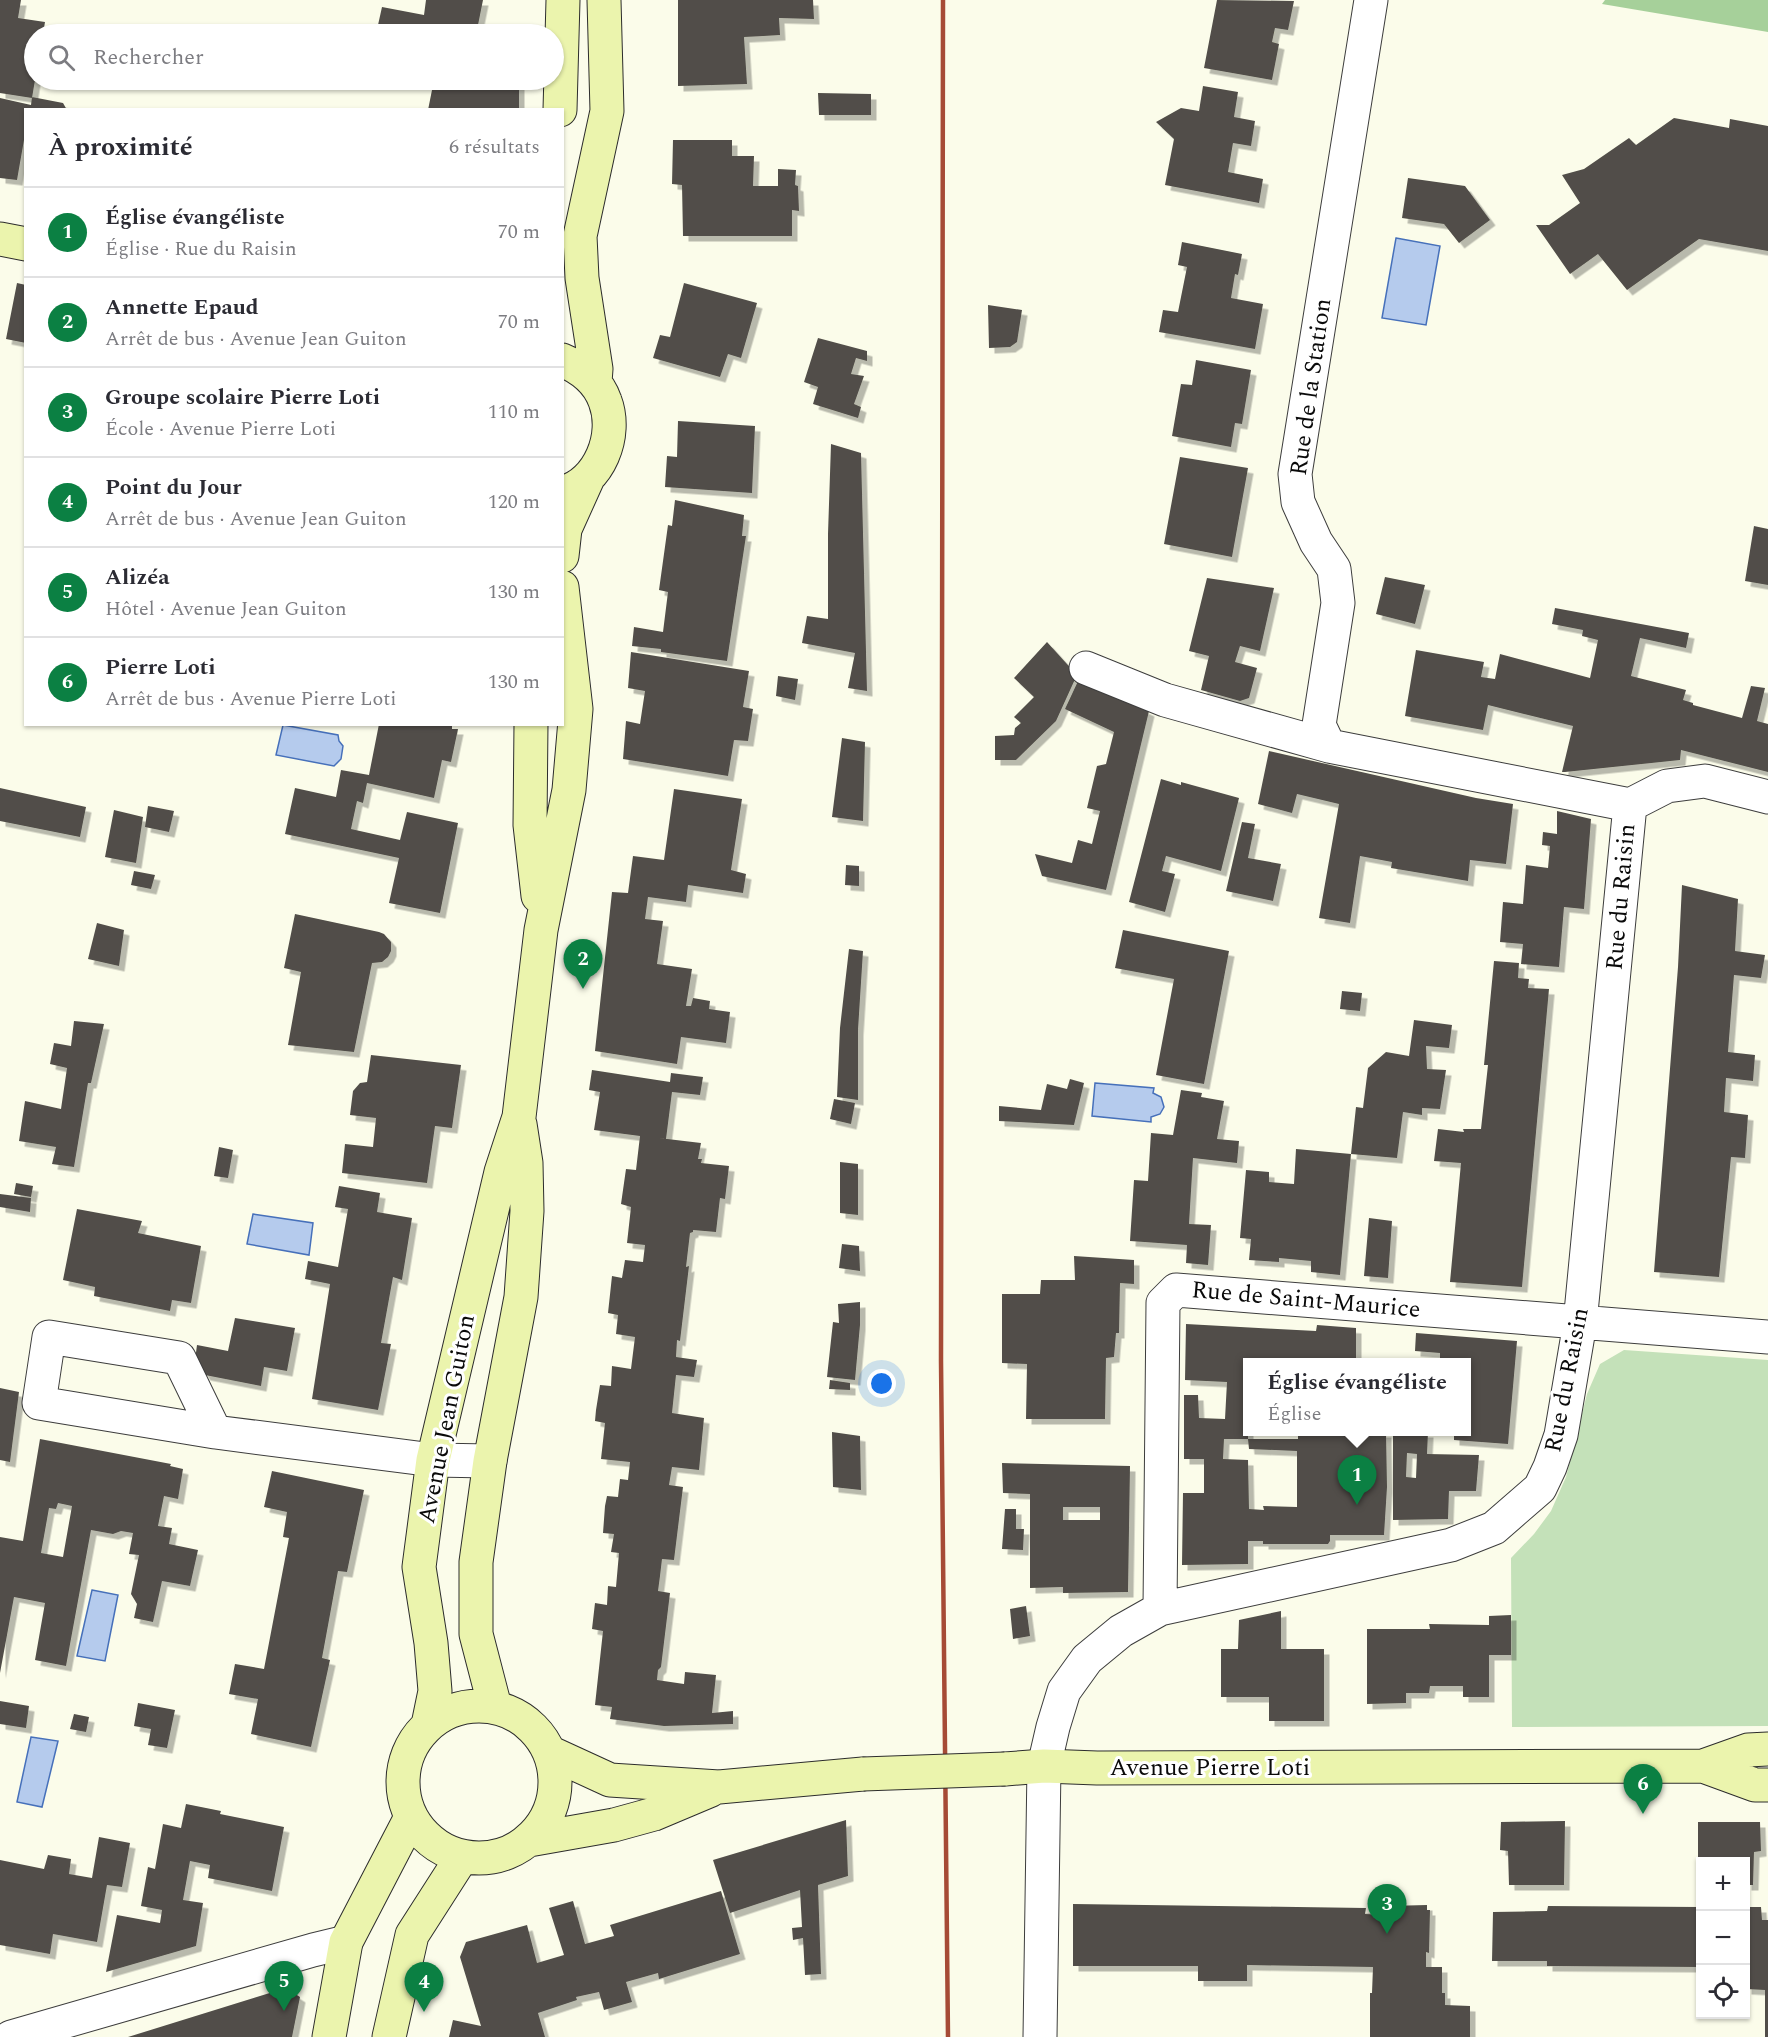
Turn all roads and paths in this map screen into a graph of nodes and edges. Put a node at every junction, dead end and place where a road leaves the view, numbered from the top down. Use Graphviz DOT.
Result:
graph roads {
  1 [pos="563,0"];
  2 [pos="604,0"];
  3 [pos="1371,0"];
  4 [pos="562,24"];
  5 [pos="561,90"];
  6 [pos="560,108"];
  7 [pos="0,239"];
  8 [pos="24,244"];
  9 [pos="564,361"];
  10 [pos="595,382"];
  11 [pos="575,485"];
  12 [pos="564,539"];
  13 [pos="564,604"];
  14 [pos="1086,668"];
  15 [pos="531,726"];
  16 [pos="1329,746"];
  17 [pos="1768,797"];
  18 [pos="1630,805"];
  19 [pos="541,930"];
  20 [pos="519,1117"];
  21 [pos="1580,1323"];
  22 [pos="1768,1337"];
  23 [pos="215,1432"];
  24 [pos="433,1460"];
  25 [pos="490,1461"];
  26 [pos="1160,1609"];
  27 [pos="495,1707"];
  28 [pos="428,1725"];
  29 [pos="1768,1749"];
  30 [pos="549,1752"];
  31 [pos="1044,1766"];
  32 [pos="1702,1767"];
  33 [pos="1768,1785"];
  34 [pos="719,1787"];
  35 [pos="411,1817"];
  36 [pos="529,1840"];
  37 [pos="462,1857"];
  38 [pos="346,1942"];
  39 [pos="11,2037"];
  40 [pos="329,2037"];
  41 [pos="390,2037"];
  42 [pos="1040,2037"];
  1 -- 4 [label="main road"];
  2 -- 10 [label="main road"];
  3 -- 16 [label="street, Rue de la Station"];
  5 -- 6 [label="main road"];
  7 -- 8 [label="main road"];
  9 -- 10 [label="main road"];
  10 -- 11 [label="main road"];
  11 -- 12 [label="main road"];
  13 -- 19 [label="main road, Avenue Jean Guiton"];
  14 -- 16 [label="street"];
  15 -- 19 [label="main road, Avenue Jean Guiton"];
  16 -- 18 [label="street"];
  17 -- 18 [label="street"];
  18 -- 21 [label="street, Rue du Raisin"];
  19 -- 20 [label="main road, Avenue Jean Guiton"];
  20 -- 24 [label="main road, Avenue Jean Guiton"];
  20 -- 25 [label="main road, Avenue Jean Guiton"];
  21 -- 22 [label="street, Rue de Saint-Maurice"];
  21 -- 26 [label="street, Rue du Raisin"];
  21 -- 26 [label="street, Rue de Saint-Maurice"];
  23 -- 23 [label="street"];
  23 -- 24 [label="street"];
  24 -- 25 [label="street"];
  24 -- 28 [label="main road, Avenue Jean Guiton"];
  25 -- 27 [label="main road, Avenue Jean Guiton"];
  26 -- 31 [label="street, Rue du Raisin"];
  27 -- 28 [label="main road"];
  27 -- 30 [label="main road"];
  28 -- 35 [label="main road"];
  29 -- 32 [label="main road, Avenue Pierre Loti"];
  30 -- 34 [label="main road, Avenue Pierre Loti"];
  30 -- 36 [label="main road"];
  31 -- 32 [label="main road, Avenue Pierre Loti"];
  31 -- 34 [label="main road, Avenue Pierre Loti, bridge"];
  31 -- 42 [label="street, Rue du Raisin"];
  32 -- 33 [label="main road, Avenue Pierre Loti"];
  34 -- 36 [label="main road, Avenue Pierre Loti"];
  35 -- 37 [label="main road"];
  35 -- 38 [label="main road"];
  36 -- 37 [label="main road"];
  37 -- 41 [label="main road"];
  38 -- 39 [label="street"];
  38 -- 40 [label="main road"];
}
